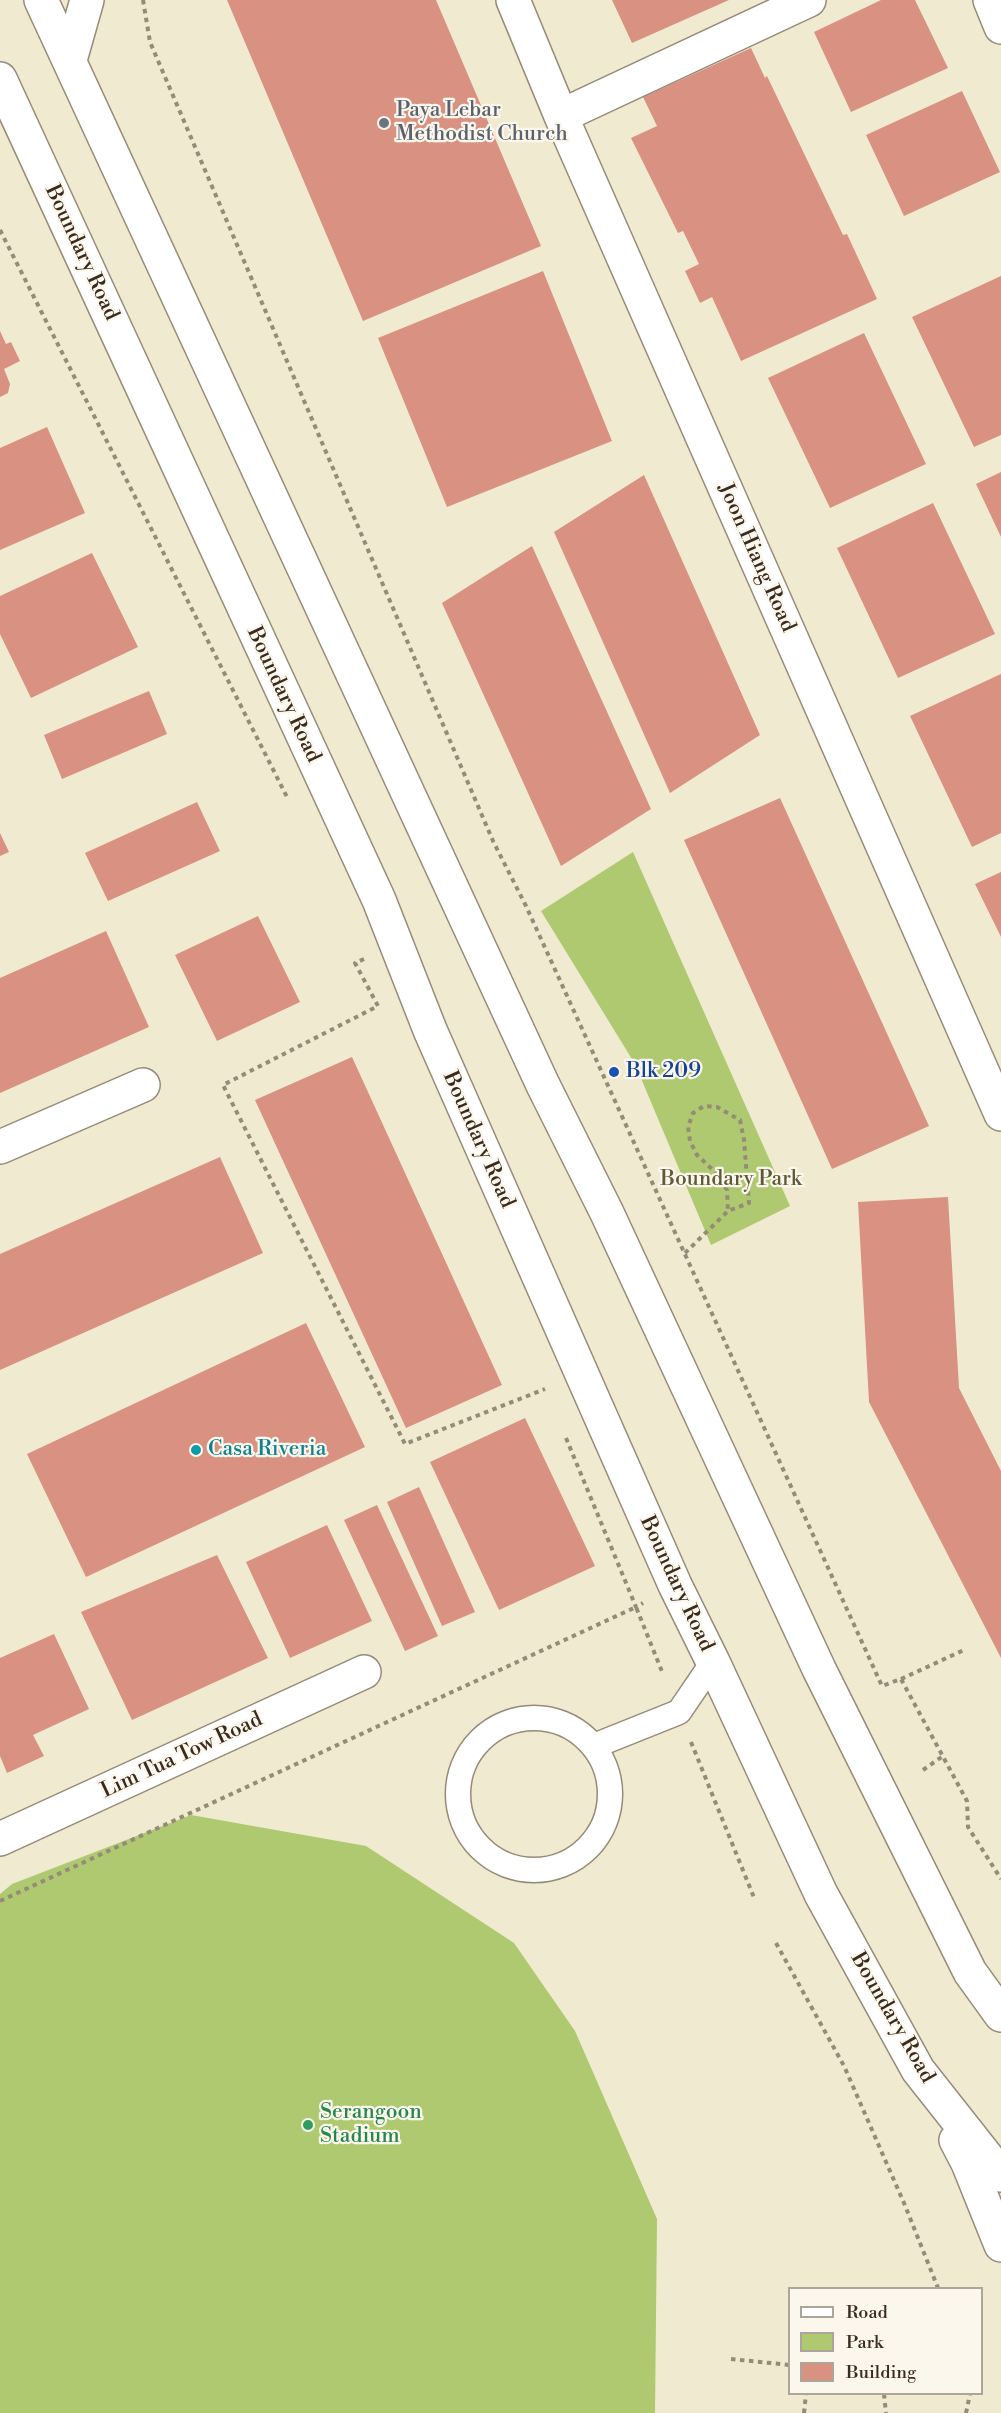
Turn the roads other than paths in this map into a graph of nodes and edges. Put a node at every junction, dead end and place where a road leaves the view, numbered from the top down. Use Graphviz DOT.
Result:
graph roads {
  1 [pos="41,0"];
  2 [pos="87,0"];
  3 [pos="513,0"];
  4 [pos="809,0"];
  5 [pos="990,0"];
  6 [pos="1001,27"];
  7 [pos="70,60"];
  8 [pos="3,89"];
  9 [pos="561,116"];
  10 [pos="143,1085"];
  11 [pos="1001,1114"];
  12 [pos="0,1147"];
  13 [pos="713,1662"];
  14 [pos="364,1672"];
  15 [pos="594,1746"];
  16 [pos="0,1839"];
  17 [pos="1001,2015"];
  18 [pos="918,2070"];
  19 [pos="1001,2175"];
  20 [pos="1001,2245"];
  1 -- 7 [label="main road"];
  2 -- 7 [label="main road"];
  3 -- 9 [label="main road, Joon Hiang Road"];
  4 -- 9 [label="main road"];
  5 -- 6 [label="main road"];
  7 -- 17 [label="main road"];
  8 -- 13 [label="main road, Boundary Road"];
  9 -- 11 [label="main road, Joon Hiang Road"];
  10 -- 12 [label="main road"];
  13 -- 15 [label="lane"];
  13 -- 18 [label="main road, Boundary Road"];
  14 -- 16 [label="main road, Lim Tua Tow Road"];
  15 -- 15 [label="lane"];
  18 -- 19 [label="main road, Boundary Road"];
  18 -- 20 [label="main road"];
}
